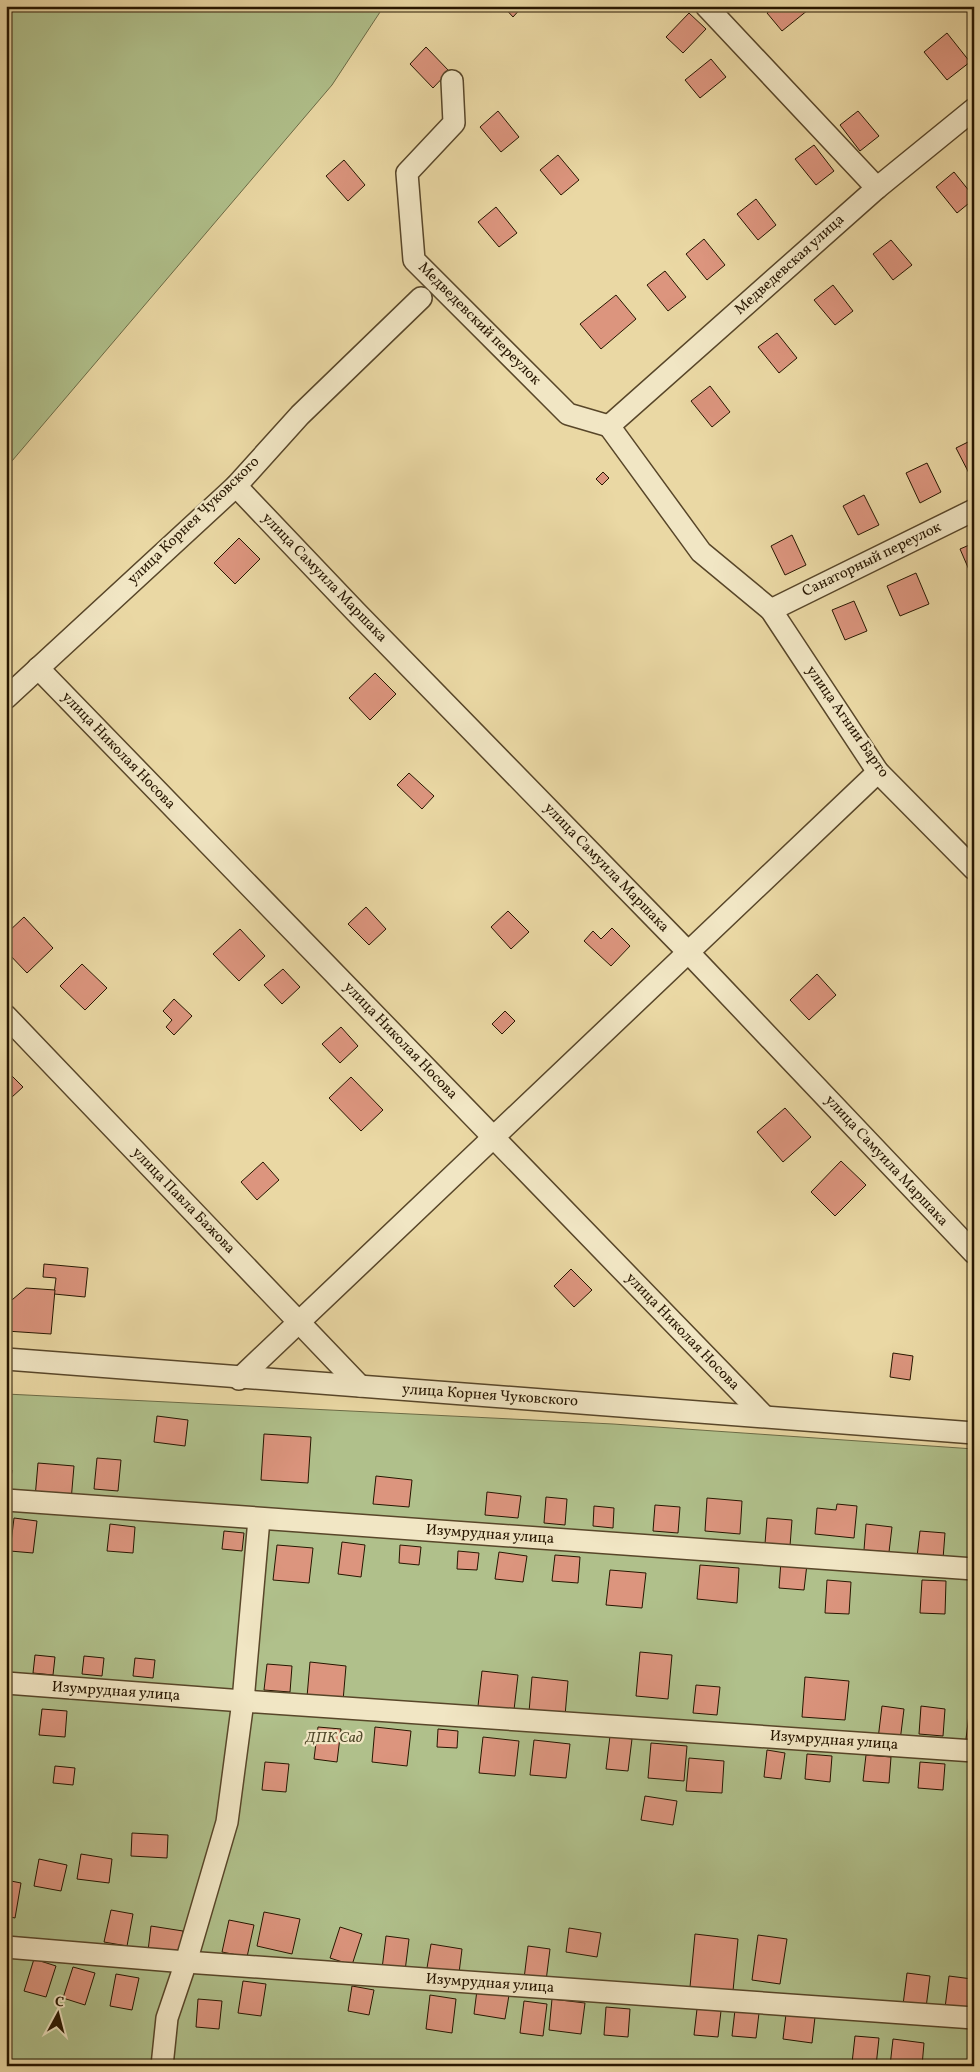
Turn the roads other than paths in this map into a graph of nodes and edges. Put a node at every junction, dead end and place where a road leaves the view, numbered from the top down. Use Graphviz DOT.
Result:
graph roads {
  1 [pos="706,6"];
  2 [pos="452,80"];
  3 [pos="974,109"];
  4 [pos="877,188"];
  5 [pos="421,298"];
  6 [pos="609,426"];
  7 [pos="236,486"];
  8 [pos="974,510"];
  9 [pos="771,610"];
  10 [pos="38,668"];
  11 [pos="6,698"];
  12 [pos="878,772"];
  13 [pos="974,869"];
  14 [pos="688,952"];
  15 [pos="6,1016"];
  16 [pos="494,1137"];
  17 [pos="974,1253"];
  18 [pos="299,1322"];
  19 [pos="6,1359"];
  20 [pos="239,1379"];
  21 [pos="360,1386"];
  22 [pos="763,1415"];
  23 [pos="974,1432"];
  24 [pos="6,1500"];
  25 [pos="259,1519"];
  26 [pos="974,1569"];
  27 [pos="6,1683"];
  28 [pos="243,1701"];
  29 [pos="974,1750"];
  30 [pos="6,1947"];
  31 [pos="186,1962"];
  32 [pos="974,2018"];
  33 [pos="162,2066"];
  1 -- 4 [label="street"];
  2 -- 6 [label="street, Медведевский переулок"];
  3 -- 4 [label="street, Медведевская улица"];
  4 -- 6 [label="street, Медведевская улица"];
  5 -- 7 [label="street, улица Корнея Чуковского"];
  6 -- 9 [label="street, улица Агнии Барто"];
  7 -- 10 [label="street, улица Корнея Чуковского"];
  7 -- 14 [label="street, улица Самуила Маршака"];
  8 -- 9 [label="street, Санаторный переулок"];
  9 -- 12 [label="street, улица Агнии Барто"];
  10 -- 11 [label="street, улица Корнея Чуковского"];
  10 -- 16 [label="street, улица Николая Носова"];
  12 -- 13 [label="street, улица Агнии Барто"];
  12 -- 14 [label="street"];
  14 -- 16 [label="street"];
  14 -- 17 [label="street, улица Самуила Маршака"];
  15 -- 18 [label="street, улица Павла Бажова"];
  16 -- 18 [label="street"];
  16 -- 22 [label="street, улица Николая Носова"];
  18 -- 20 [label="street"];
  18 -- 21 [label="street, улица Павла Бажова"];
  19 -- 20 [label="street, улица Корнея Чуковского"];
  20 -- 21 [label="street, улица Корнея Чуковского"];
  21 -- 22 [label="street, улица Корнея Чуковского"];
  22 -- 23 [label="street, улица Корнея Чуковского"];
  24 -- 25 [label="street, Изумрудная улица"];
  25 -- 26 [label="street, Изумрудная улица"];
  25 -- 28 [label="street"];
  27 -- 28 [label="street, Изумрудная улица"];
  28 -- 29 [label="street, Изумрудная улица"];
  28 -- 31 [label="street"];
  30 -- 31 [label="street, Изумрудная улица"];
  31 -- 32 [label="street, Изумрудная улица"];
  31 -- 33 [label="street"];
}
